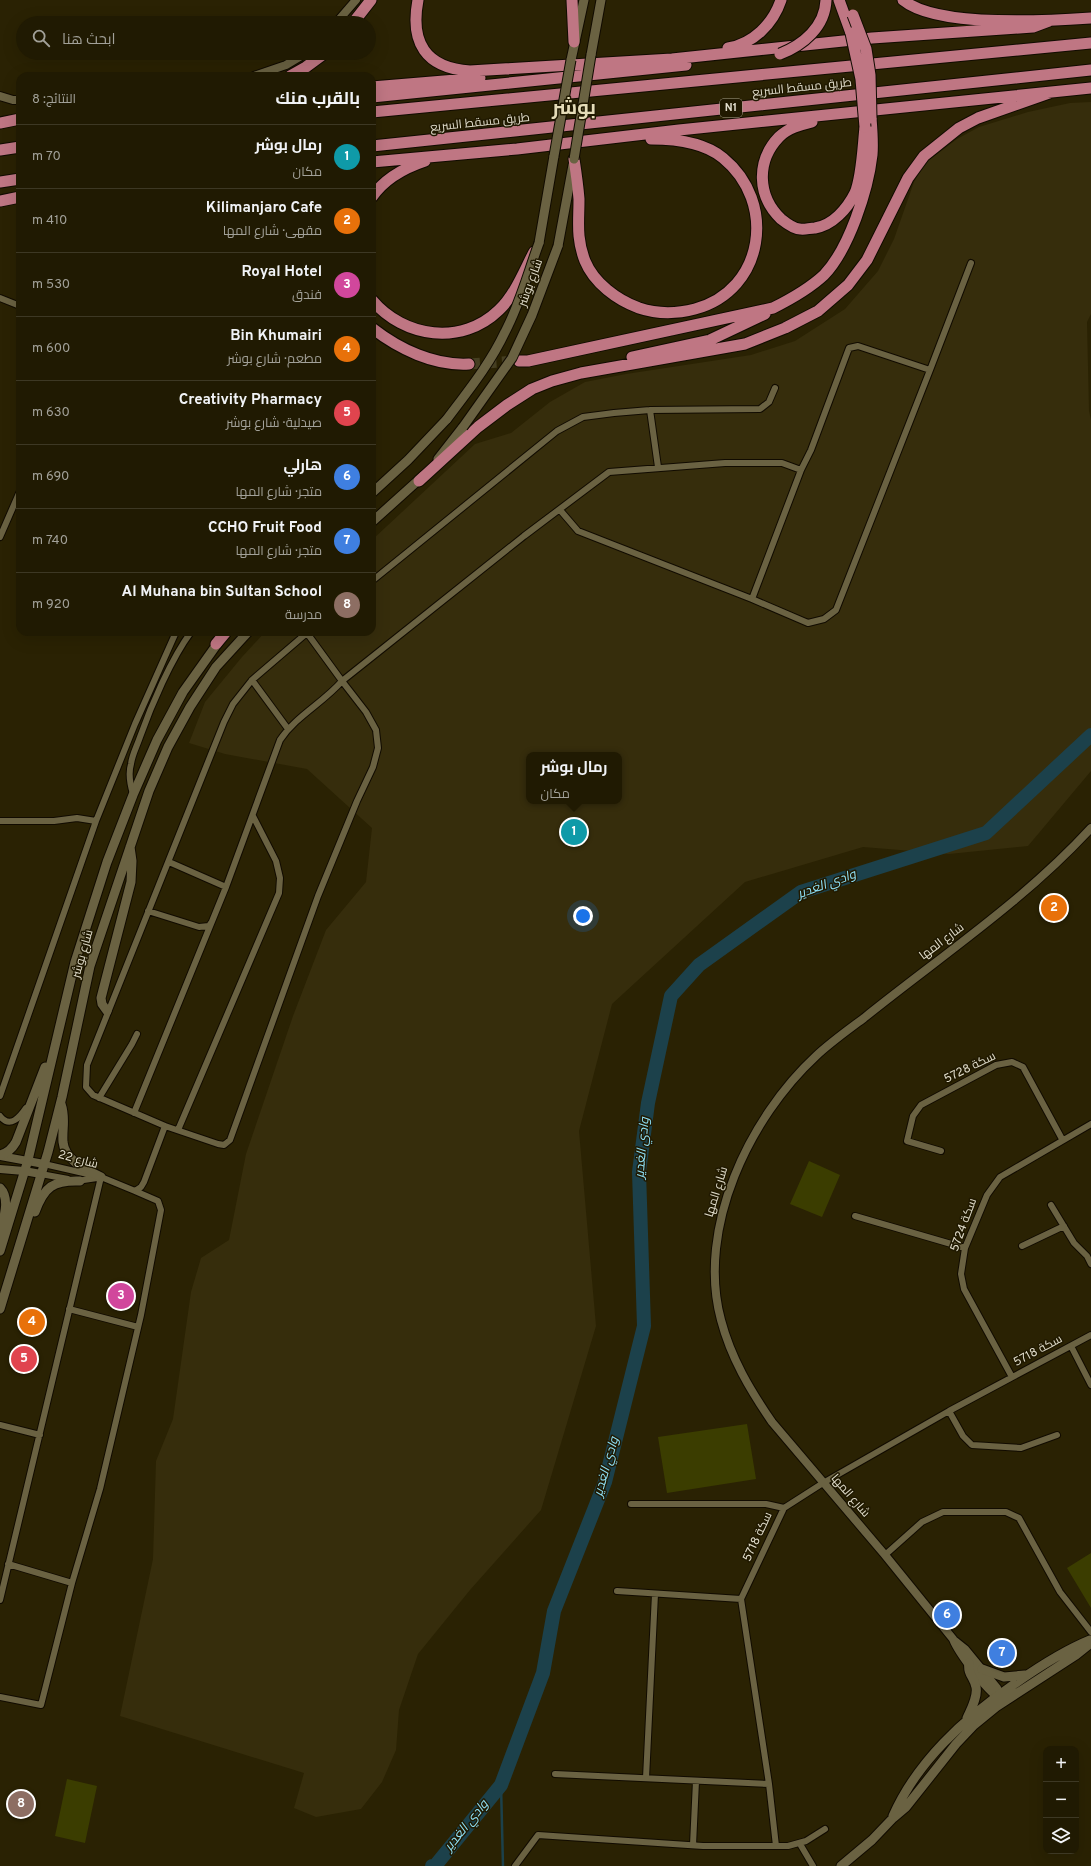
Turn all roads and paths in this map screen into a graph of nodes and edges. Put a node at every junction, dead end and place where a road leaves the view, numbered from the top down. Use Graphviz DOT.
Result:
graph roads {
  1 [pos="356,0"];
  2 [pos="371,0"];
  3 [pos="418,0"];
  4 [pos="572,0"];
  5 [pos="584,0"];
  6 [pos="601,0"];
  7 [pos="781,0"];
  8 [pos="826,0"];
  9 [pos="838,0"];
  10 [pos="846,0"];
  11 [pos="896,0"];
  12 [pos="905,2"];
  13 [pos="342,16"];
  14 [pos="358,16"];
  15 [pos="1091,18"];
  16 [pos="1049,21"];
  17 [pos="574,42"];
  18 [pos="1091,43"];
  19 [pos="672,59"];
  20 [pos="294,60"];
  21 [pos="316,60"];
  22 [pos="540,68"];
  23 [pos="1091,70"];
  24 [pos="266,72"];
  25 [pos="297,72"];
  26 [pos="376,87"];
  27 [pos="1091,88"];
  28 [pos="1049,92"];
  29 [pos="0,96"];
  30 [pos="376,97"];
  31 [pos="16,100"];
  32 [pos="376,112"];
  33 [pos="851,112"];
  34 [pos="16,120"];
  35 [pos="868,122"];
  36 [pos="0,123"];
  37 [pos="600,139"];
  38 [pos="376,146"];
  39 [pos="16,148"];
  40 [pos="517,149"];
  41 [pos="0,150"];
  42 [pos="574,160"];
  43 [pos="376,162"];
  44 [pos="16,180"];
  45 [pos="0,182"];
  46 [pos="376,192"];
  47 [pos="16,198"];
  48 [pos="0,201"];
  49 [pos="539,243"];
  50 [pos="971,263"];
  51 [pos="0,298"];
  52 [pos="16,304"];
  53 [pos="376,304"];
  54 [pos="773,308"];
  55 [pos="376,331"];
  56 [pos="519,361"];
  57 [pos="469,364"];
  58 [pos="930,370"];
  59 [pos="775,388"];
  60 [pos="507,405"];
  61 [pos="650,410"];
  62 [pos="658,467"];
  63 [pos="801,470"];
  64 [pos="419,481"];
  65 [pos="376,489"];
  66 [pos="16,500"];
  67 [pos="560,510"];
  68 [pos="376,519"];
  69 [pos="0,537"];
  70 [pos="376,577"];
  71 [pos="752,599"];
  72 [pos="174,636"];
  73 [pos="188,636"];
  74 [pos="223,636"];
  75 [pos="244,636"];
  76 [pos="302,636"];
  77 [pos="310,636"];
  78 [pos="216,644"];
  79 [pos="252,680"];
  80 [pos="342,681"];
  81 [pos="288,729"];
  82 [pos="133,795"];
  83 [pos="253,816"];
  84 [pos="0,821"];
  85 [pos="96,821"];
  86 [pos="1091,828"];
  87 [pos="130,846"];
  88 [pos="169,862"];
  89 [pos="226,887"];
  90 [pos="148,911"];
  91 [pos="214,918"];
  92 [pos="108,1011"];
  93 [pos="58,1034"];
  94 [pos="137,1034"];
  95 [pos="0,1096"];
  96 [pos="34,1097"];
  97 [pos="62,1097"];
  98 [pos="99,1098"];
  99 [pos="134,1113"];
  100 [pos="0,1116"];
  101 [pos="1091,1124"];
  102 [pos="165,1126"];
  103 [pos="178,1130"];
  104 [pos="1062,1139"];
  105 [pos="941,1151"];
  106 [pos="0,1155"];
  107 [pos="28,1160"];
  108 [pos="44,1164"];
  109 [pos="0,1169"];
  110 [pos="24,1171"];
  111 [pos="41,1174"];
  112 [pos="101,1178"];
  113 [pos="80,1181"];
  114 [pos="0,1188"];
  115 [pos="135,1191"];
  116 [pos="1051,1205"];
  117 [pos="854,1216"];
  118 [pos="1064,1226"];
  119 [pos="23,1232"];
  120 [pos="0,1233"];
  121 [pos="1022,1246"];
  122 [pos="965,1248"];
  123 [pos="0,1252"];
  124 [pos="1091,1264"];
  125 [pos="0,1309"];
  126 [pos="69,1309"];
  127 [pos="138,1327"];
  128 [pos="1091,1335"];
  129 [pos="1070,1346"];
  130 [pos="1012,1377"];
  131 [pos="1091,1385"];
  132 [pos="949,1412"];
  133 [pos="0,1424"];
  134 [pos="40,1434"];
  135 [pos="1057,1434"];
  136 [pos="823,1483"];
  137 [pos="631,1504"];
  138 [pos="784,1508"];
  139 [pos="885,1555"];
  140 [pos="8,1564"];
  141 [pos="72,1582"];
  142 [pos="617,1591"];
  143 [pos="655,1594"];
  144 [pos="741,1599"];
  145 [pos="0,1600"];
  146 [pos="1091,1632"];
  147 [pos="953,1639"];
  148 [pos="1091,1641"];
  149 [pos="968,1663"];
  150 [pos="982,1669"];
  151 [pos="1027,1675"];
  152 [pos="0,1697"];
  153 [pos="1000,1699"];
  154 [pos="966,1721"];
  155 [pos="555,1774"];
  156 [pos="646,1778"];
  157 [pos="696,1781"];
  158 [pos="769,1784"];
  159 [pos="893,1818"];
  160 [pos="825,1829"];
  161 [pos="800,1844"];
  162 [pos="693,1845"];
  163 [pos="776,1846"];
  164 [pos="515,1866"];
  165 [pos="813,1866"];
  166 [pos="841,1866"];
  1 -- 13 [label="street"];
  2 -- 14 [label="highway"];
  3 -- 22 [label="highway"];
  4 -- 17 [label="highway"];
  5 -- 17 [label="main road, شارع بوشر"];
  6 -- 42 [label="main road, شارع بوشر, bridge"];
  7 -- 19 [label="highway"];
  8 -- 30 [label="highway, bridge"];
  9 -- 35 [label="highway, bridge"];
  10 -- 35 [label="highway, bridge"];
  11 -- 12 [label="highway"];
  12 -- 16 [label="highway"];
  15 -- 16 [label="highway"];
  16 -- 19 [label="highway"];
  17 -- 49 [label="main road, شارع بوشر, bridge"];
  18 -- 32 [label="highway, طريق مسقط السريع"];
  19 -- 22 [label="highway"];
  20 -- 24 [label="street"];
  21 -- 25 [label="highway"];
  22 -- 26 [label="highway"];
  23 -- 38 [label="highway, طريق مسقط السريع / N1"];
  27 -- 28 [label="highway"];
  28 -- 33 [label="highway"];
  28 -- 60 [label="highway"];
  29 -- 31 [label="street"];
  33 -- 35 [label="highway"];
  33 -- 37 [label="highway"];
  34 -- 36 [label="highway"];
  35 -- 54 [label="highway"];
  37 -- 40 [label="highway"];
  37 -- 42 [label="highway"];
  39 -- 41 [label="highway"];
  40 -- 43 [label="highway"];
  40 -- 46 [label="highway"];
  42 -- 64 [label="main road, شارع بوشر, bridge"];
  44 -- 45 [label="highway"];
  47 -- 48 [label="highway"];
  49 -- 53 [label="highway"];
  49 -- 65 [label="main road, شارع بوشر, bridge"];
  50 -- 58 [label="street"];
  51 -- 52 [label="street"];
  54 -- 56 [label="highway"];
  54 -- 60 [label="highway"];
  55 -- 57 [label="highway"];
  58 -- 63 [label="street"];
  58 -- 71 [label="street"];
  59 -- 61 [label="street"];
  60 -- 64 [label="highway"];
  61 -- 62 [label="street"];
  61 -- 70 [label="street"];
  62 -- 63 [label="street"];
  62 -- 67 [label="street"];
  63 -- 71 [label="street"];
  64 -- 68 [label="main road, شارع بوشر"];
  66 -- 69 [label="street"];
  67 -- 71 [label="street"];
  67 -- 80 [label="street"];
  72 -- 85 [label="street"];
  73 -- 82 [label="street"];
  74 -- 78 [label="highway"];
  75 -- 87 [label="main road, شارع بوشر"];
  76 -- 79 [label="street"];
  77 -- 80 [label="street"];
  78 -- 82 [label="main road, شارع بوشر"];
  79 -- 81 [label="street"];
  79 -- 88 [label="street"];
  80 -- 81 [label="street"];
  80 -- 103 [label="street"];
  81 -- 83 [label="street"];
  82 -- 93 [label="main road, شارع بوشر"];
  83 -- 89 [label="street"];
  83 -- 103 [label="street"];
  84 -- 85 [label="street"];
  85 -- 95 [label="street"];
  86 -- 136 [label="street, شارع المها"];
  87 -- 92 [label="main road"];
  87 -- 97 [label="main road, شارع بوشر"];
  88 -- 89 [label="street"];
  88 -- 90 [label="street"];
  89 -- 91 [label="street"];
  90 -- 91 [label="street"];
  90 -- 92 [label="street"];
  91 -- 99 [label="street"];
  92 -- 98 [label="street"];
  93 -- 96 [label="main road"];
  93 -- 107 [label="main road, شارع بوشر"];
  94 -- 98 [label="street"];
  96 -- 100 [label="street"];
  96 -- 106 [label="main road"];
  97 -- 108 [label="main road, شارع بوشر"];
  97 -- 112 [label="main road"];
  98 -- 99 [label="street"];
  99 -- 102 [label="street"];
  101 -- 104 [label="street, سكة 5724"];
  102 -- 103 [label="street"];
  102 -- 115 [label="street"];
  104 -- 105 [label="street, سكة 5728"];
  104 -- 122 [label="street, سكة 5724"];
  106 -- 107 [label="street, شارع 22"];
  107 -- 108 [label="street, شارع 22"];
  107 -- 110 [label="main road, شارع بوشر"];
  108 -- 111 [label="main road, شارع بوشر"];
  108 -- 112 [label="street, شارع 22"];
  109 -- 110 [label="street, شارع 22"];
  110 -- 111 [label="street, شارع 22"];
  110 -- 123 [label="main road, شارع بوشر"];
  111 -- 113 [label="street, شارع 22"];
  111 -- 119 [label="main road, شارع بوشر"];
  112 -- 113 [label="street, شارع 22"];
  112 -- 115 [label="street"];
  112 -- 126 [label="street"];
  113 -- 119 [label="main road"];
  114 -- 120 [label="main road"];
  115 -- 127 [label="street"];
  116 -- 118 [label="street"];
  117 -- 122 [label="street"];
  118 -- 121 [label="street"];
  118 -- 124 [label="street"];
  119 -- 125 [label="main road, شارع بوشر"];
  122 -- 130 [label="street, سكة 5724"];
  126 -- 127 [label="street"];
  126 -- 134 [label="street"];
  127 -- 141 [label="street"];
  128 -- 129 [label="street, سكة 5718"];
  129 -- 130 [label="street, سكة 5718"];
  129 -- 131 [label="street"];
  130 -- 132 [label="street, سكة 5718"];
  132 -- 135 [label="street"];
  132 -- 136 [label="street, سكة 5718"];
  133 -- 134 [label="street"];
  134 -- 140 [label="street"];
  136 -- 138 [label="street, سكة 5718"];
  136 -- 139 [label="street, شارع المها"];
  137 -- 138 [label="street"];
  138 -- 144 [label="street, سكة 5718"];
  139 -- 146 [label="street"];
  139 -- 147 [label="street, شارع المها"];
  140 -- 141 [label="street"];
  140 -- 145 [label="street"];
  141 -- 152 [label="street"];
  142 -- 143 [label="street"];
  143 -- 144 [label="street"];
  143 -- 156 [label="street"];
  144 -- 158 [label="street"];
  147 -- 149 [label="street, شارع المها"];
  147 -- 150 [label="street, شارع المها"];
  148 -- 151 [label="main road"];
  148 -- 153 [label="main road"];
  149 -- 153 [label="street, شارع المها"];
  149 -- 154 [label="main road"];
  150 -- 151 [label="main road"];
  150 -- 153 [label="street, شارع المها"];
  151 -- 153 [label="main road"];
  153 -- 154 [label="main road"];
  153 -- 159 [label="main road"];
  154 -- 159 [label="main road"];
  155 -- 156 [label="street"];
  156 -- 157 [label="street"];
  157 -- 158 [label="street"];
  157 -- 162 [label="street"];
  158 -- 163 [label="street"];
  159 -- 166 [label="main road"];
  160 -- 161 [label="street"];
  161 -- 163 [label="street"];
  161 -- 165 [label="street"];
  162 -- 163 [label="street"];
  162 -- 164 [label="street"];
}
